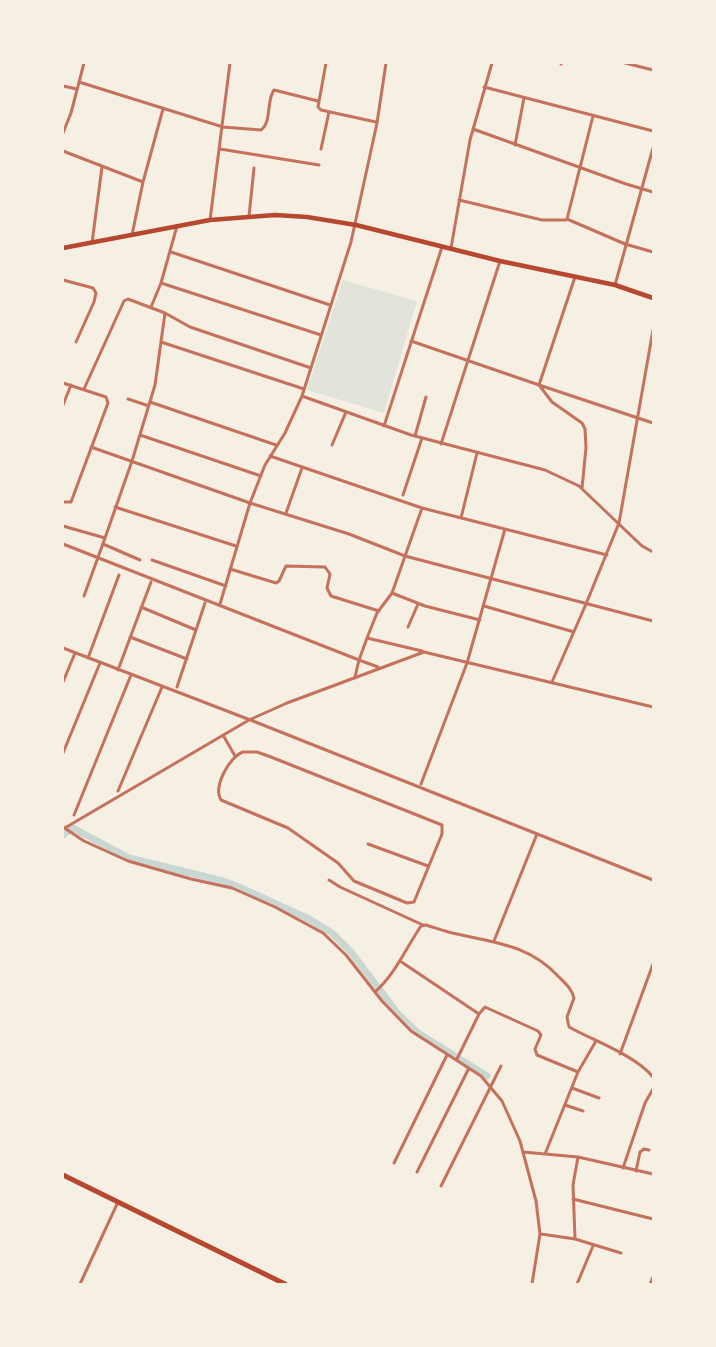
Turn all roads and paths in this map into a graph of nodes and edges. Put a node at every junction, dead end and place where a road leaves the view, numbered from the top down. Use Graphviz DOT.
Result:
graph roads {
  1 [pos="84,63"];
  2 [pos="230,63"];
  3 [pos="326,63"];
  4 [pos="387,63"];
  5 [pos="492,63"];
  6 [pos="625,63"];
  7 [pos="633,64"];
  8 [pos="653,70"];
  9 [pos="79,82"];
  10 [pos="63,86"];
  11 [pos="484,87"];
  12 [pos="77,89"];
  13 [pos="524,98"];
  14 [pos="318,101"];
  15 [pos="163,109"];
  16 [pos="329,112"];
  17 [pos="592,116"];
  18 [pos="377,123"];
  19 [pos="223,127"];
  20 [pos="473,129"];
  21 [pos="653,131"];
  22 [pos="63,133"];
  23 [pos="515,145"];
  24 [pos="653,148"];
  25 [pos="220,149"];
  26 [pos="321,149"];
  27 [pos="63,151"];
  28 [pos="319,165"];
  29 [pos="579,166"];
  30 [pos="102,167"];
  31 [pos="254,168"];
  32 [pos="143,182"];
  33 [pos="641,189"];
  34 [pos="653,192"];
  35 [pos="459,200"];
  36 [pos="249,216"];
  37 [pos="567,219"];
  38 [pos="210,220"];
  39 [pos="356,225"];
  40 [pos="177,226"];
  41 [pos="132,236"];
  42 [pos="92,243"];
  43 [pos="625,244"];
  44 [pos="443,246"];
  45 [pos="63,248"];
  46 [pos="451,249"];
  47 [pos="171,252"];
  48 [pos="653,252"];
  49 [pos="500,261"];
  50 [pos="575,277"];
  51 [pos="63,280"];
  52 [pos="162,283"];
  53 [pos="615,285"];
  54 [pos="653,298"];
  55 [pos="330,305"];
  56 [pos="151,307"];
  57 [pos="165,313"];
  58 [pos="653,330"];
  59 [pos="321,335"];
  60 [pos="411,341"];
  61 [pos="76,342"];
  62 [pos="161,342"];
  63 [pos="468,361"];
  64 [pos="311,368"];
  65 [pos="63,383"];
  66 [pos="71,385"];
  67 [pos="539,385"];
  68 [pos="84,389"];
  69 [pos="304,389"];
  70 [pos="302,396"];
  71 [pos="426,397"];
  72 [pos="128,399"];
  73 [pos="149,404"];
  74 [pos="63,405"];
  75 [pos="346,412"];
  76 [pos="638,418"];
  77 [pos="653,423"];
  78 [pos="384,426"];
  79 [pos="140,435"];
  80 [pos="415,436"];
  81 [pos="422,438"];
  82 [pos="441,444"];
  83 [pos="277,445"];
  84 [pos="332,445"];
  85 [pos="91,447"];
  86 [pos="477,452"];
  87 [pos="270,456"];
  88 [pos="132,461"];
  89 [pos="302,468"];
  90 [pos="261,476"];
  91 [pos="582,489"];
  92 [pos="403,495"];
  93 [pos="63,502"];
  94 [pos="250,503"];
  95 [pos="115,507"];
  96 [pos="422,508"];
  97 [pos="286,513"];
  98 [pos="461,518"];
  99 [pos="619,523"];
  100 [pos="63,526"];
  101 [pos="505,529"];
  102 [pos="105,538"];
  103 [pos="63,544"];
  104 [pos="103,544"];
  105 [pos="236,546"];
  106 [pos="653,552"];
  107 [pos="607,555"];
  108 [pos="405,556"];
  109 [pos="97,557"];
  110 [pos="140,560"];
  111 [pos="152,560"];
  112 [pos="230,569"];
  113 [pos="119,575"];
  114 [pos="491,579"];
  115 [pos="151,582"];
  116 [pos="226,586"];
  117 [pos="392,593"];
  118 [pos="84,596"];
  119 [pos="205,603"];
  120 [pos="220,604"];
  121 [pos="418,604"];
  122 [pos="586,604"];
  123 [pos="484,606"];
  124 [pos="141,607"];
  125 [pos="379,611"];
  126 [pos="480,620"];
  127 [pos="653,621"];
  128 [pos="408,627"];
  129 [pos="196,630"];
  130 [pos="574,632"];
  131 [pos="130,637"];
  132 [pos="367,638"];
  133 [pos="63,648"];
  134 [pos="424,652"];
  135 [pos="75,653"];
  136 [pos="88,658"];
  137 [pos="187,659"];
  138 [pos="359,660"];
  139 [pos="100,663"];
  140 [pos="467,663"];
  141 [pos="380,668"];
  142 [pos="118,670"];
  143 [pos="131,675"];
  144 [pos="355,677"];
  145 [pos="63,682"];
  146 [pos="552,682"];
  147 [pos="162,687"];
  148 [pos="177,687"];
  149 [pos="653,706"];
  150 [pos="251,720"];
  151 [pos="224,737"];
  152 [pos="63,753"];
  153 [pos="235,756"];
  154 [pos="421,784"];
  155 [pos="118,791"];
  156 [pos="74,815"];
  157 [pos="65,828"];
  158 [pos="537,834"];
  159 [pos="368,844"];
  160 [pos="428,866"];
  161 [pos="329,880"];
  162 [pos="653,880"];
  163 [pos="423,925"];
  164 [pos="494,941"];
  165 [pos="400,961"];
  166 [pos="653,964"];
  167 [pos="376,991"];
  168 [pos="479,1014"];
  169 [pos="596,1041"];
  170 [pos="620,1054"];
  171 [pos="447,1055"];
  172 [pos="458,1058"];
  173 [pos="501,1066"];
  174 [pos="470,1068"];
  175 [pos="578,1072"];
  176 [pos="653,1077"];
  177 [pos="490,1085"];
  178 [pos="572,1088"];
  179 [pos="653,1089"];
  180 [pos="599,1098"];
  181 [pos="565,1105"];
  182 [pos="583,1111"];
  183 [pos="649,1150"];
  184 [pos="524,1152"];
  185 [pos="545,1154"];
  186 [pos="578,1157"];
  187 [pos="394,1163"];
  188 [pos="623,1168"];
  189 [pos="636,1171"];
  190 [pos="417,1172"];
  191 [pos="653,1174"];
  192 [pos="63,1175"];
  193 [pos="441,1186"];
  194 [pos="573,1199"];
  195 [pos="118,1202"];
  196 [pos="653,1219"];
  197 [pos="540,1234"];
  198 [pos="575,1239"];
  199 [pos="593,1246"];
  200 [pos="621,1253"];
  201 [pos="653,1277"];
  202 [pos="80,1284"];
  203 [pos="285,1284"];
  204 [pos="532,1284"];
  205 [pos="576,1284"];
  206 [pos="650,1284"];
  1 -- 9 [label="street"];
  2 -- 19 [label="street"];
  3 -- 14 [label="street"];
  4 -- 18 [label="street"];
  5 -- 11 [label="street"];
  6 -- 7 [label="street"];
  7 -- 8 [label="street"];
  9 -- 12 [label="street"];
  9 -- 15 [label="street"];
  10 -- 12 [label="street"];
  11 -- 13 [label="street"];
  11 -- 20 [label="street"];
  12 -- 22 [label="street"];
  13 -- 17 [label="street"];
  13 -- 23 [label="street"];
  14 -- 16 [label="street"];
  14 -- 19 [label="street"];
  15 -- 19 [label="street"];
  15 -- 32 [label="street"];
  16 -- 18 [label="street"];
  16 -- 26 [label="street"];
  17 -- 21 [label="street"];
  17 -- 29 [label="street"];
  18 -- 39 [label="street"];
  19 -- 25 [label="street"];
  20 -- 23 [label="street"];
  20 -- 35 [label="street"];
  23 -- 29 [label="street"];
  24 -- 33 [label="street"];
  25 -- 28 [label="street"];
  25 -- 38 [label="street"];
  27 -- 30 [label="street"];
  29 -- 33 [label="street"];
  29 -- 37 [label="street"];
  30 -- 32 [label="street"];
  30 -- 42 [label="street"];
  31 -- 36 [label="street"];
  32 -- 41 [label="street"];
  33 -- 34 [label="street"];
  33 -- 43 [label="street"];
  35 -- 37 [label="street"];
  35 -- 46 [label="street"];
  36 -- 38 [label="main road"];
  36 -- 39 [label="main road"];
  37 -- 43 [label="street"];
  38 -- 40 [label="main road"];
  39 -- 44 [label="main road"];
  39 -- 55 [label="street"];
  40 -- 41 [label="main road"];
  40 -- 47 [label="street"];
  41 -- 42 [label="main road"];
  42 -- 45 [label="main road"];
  43 -- 48 [label="street"];
  43 -- 53 [label="street"];
  44 -- 46 [label="main road"];
  44 -- 60 [label="street"];
  46 -- 49 [label="main road"];
  47 -- 52 [label="street"];
  47 -- 55 [label="street"];
  49 -- 50 [label="main road"];
  49 -- 63 [label="street"];
  50 -- 53 [label="main road"];
  50 -- 67 [label="street"];
  51 -- 61 [label="street"];
  52 -- 56 [label="street"];
  52 -- 59 [label="street"];
  53 -- 54 [label="main road"];
  55 -- 59 [label="street"];
  56 -- 57 [label="street"];
  56 -- 68 [label="street"];
  57 -- 62 [label="street"];
  57 -- 64 [label="street"];
  58 -- 76 [label="street"];
  59 -- 64 [label="street"];
  60 -- 63 [label="street"];
  60 -- 78 [label="street"];
  62 -- 69 [label="street"];
  62 -- 73 [label="street"];
  63 -- 67 [label="street"];
  63 -- 82 [label="street"];
  64 -- 69 [label="street"];
  65 -- 66 [label="street"];
  66 -- 68 [label="street"];
  66 -- 74 [label="street"];
  67 -- 76 [label="street"];
  67 -- 91 [label="street"];
  68 -- 85 [label="street"];
  69 -- 70 [label="street"];
  70 -- 75 [label="street"];
  70 -- 83 [label="street"];
  71 -- 80 [label="street"];
  72 -- 73 [label="street"];
  73 -- 79 [label="street"];
  73 -- 83 [label="street"];
  75 -- 78 [label="street"];
  75 -- 84 [label="street"];
  76 -- 77 [label="street"];
  76 -- 99 [label="street"];
  78 -- 80 [label="street"];
  79 -- 88 [label="street"];
  79 -- 90 [label="street"];
  80 -- 81 [label="street"];
  81 -- 82 [label="street"];
  81 -- 92 [label="street"];
  82 -- 86 [label="street"];
  83 -- 87 [label="street"];
  85 -- 88 [label="street"];
  85 -- 93 [label="street"];
  86 -- 91 [label="street"];
  86 -- 98 [label="street"];
  87 -- 89 [label="street"];
  87 -- 90 [label="street"];
  88 -- 94 [label="street"];
  88 -- 95 [label="street"];
  89 -- 96 [label="street"];
  89 -- 97 [label="street"];
  90 -- 94 [label="street"];
  91 -- 99 [label="street"];
  94 -- 97 [label="street"];
  94 -- 105 [label="street"];
  95 -- 102 [label="street"];
  95 -- 105 [label="street"];
  96 -- 98 [label="street"];
  96 -- 108 [label="street"];
  97 -- 108 [label="street"];
  98 -- 101 [label="street"];
  99 -- 106 [label="street"];
  99 -- 107 [label="street"];
  100 -- 102 [label="street"];
  101 -- 107 [label="street"];
  101 -- 114 [label="street"];
  102 -- 104 [label="street"];
  103 -- 109 [label="street"];
  104 -- 109 [label="street"];
  104 -- 110 [label="street"];
  105 -- 112 [label="street"];
  107 -- 122 [label="street"];
  108 -- 114 [label="street"];
  108 -- 117 [label="street"];
  109 -- 118 [label="street"];
  109 -- 120 [label="street"];
  111 -- 116 [label="street"];
  112 -- 116 [label="street"];
  112 -- 125 [label="street"];
  113 -- 136 [label="street"];
  114 -- 122 [label="street"];
  114 -- 123 [label="street"];
  115 -- 124 [label="street"];
  116 -- 120 [label="street"];
  117 -- 121 [label="street"];
  117 -- 125 [label="street"];
  119 -- 129 [label="street"];
  120 -- 138 [label="street"];
  121 -- 126 [label="street"];
  121 -- 128 [label="street"];
  122 -- 127 [label="street"];
  122 -- 130 [label="street"];
  123 -- 126 [label="street"];
  123 -- 130 [label="street"];
  124 -- 129 [label="street"];
  124 -- 131 [label="street"];
  125 -- 132 [label="street"];
  126 -- 140 [label="street"];
  129 -- 137 [label="street"];
  130 -- 146 [label="street"];
  131 -- 137 [label="street"];
  131 -- 142 [label="street"];
  132 -- 134 [label="street"];
  132 -- 138 [label="street"];
  133 -- 135 [label="street"];
  134 -- 140 [label="street"];
  134 -- 141 [label="street"];
  135 -- 136 [label="street"];
  135 -- 145 [label="street"];
  136 -- 139 [label="street"];
  137 -- 148 [label="street"];
  138 -- 141 [label="street"];
  138 -- 144 [label="street"];
  139 -- 142 [label="street"];
  139 -- 152 [label="street"];
  140 -- 146 [label="street"];
  140 -- 154 [label="street"];
  141 -- 144 [label="street"];
  142 -- 143 [label="street"];
  143 -- 147 [label="street"];
  143 -- 156 [label="street"];
  144 -- 150 [label="street"];
  146 -- 149 [label="street"];
  147 -- 150 [label="street"];
  147 -- 155 [label="street"];
  150 -- 151 [label="street"];
  150 -- 158 [label="street"];
  151 -- 153 [label="street"];
  151 -- 157 [label="street"];
  153 -- 160 [label="street"];
  153 -- 160 [label="street"];
  157 -- 167 [label="street"];
  158 -- 162 [label="street"];
  158 -- 164 [label="street"];
  159 -- 160 [label="street"];
  161 -- 163 [label="street"];
  163 -- 164 [label="street"];
  163 -- 165 [label="street"];
  164 -- 169 [label="street"];
  165 -- 167 [label="street"];
  165 -- 168 [label="street"];
  166 -- 170 [label="street"];
  167 -- 171 [label="street"];
  168 -- 172 [label="street"];
  168 -- 175 [label="street"];
  169 -- 170 [label="street"];
  169 -- 175 [label="street"];
  170 -- 176 [label="street"];
  171 -- 172 [label="street"];
  171 -- 187 [label="street"];
  172 -- 174 [label="street"];
  173 -- 177 [label="street"];
  174 -- 177 [label="street"];
  174 -- 190 [label="street"];
  175 -- 178 [label="street"];
  177 -- 184 [label="street"];
  177 -- 193 [label="street"];
  178 -- 180 [label="street"];
  178 -- 181 [label="street"];
  179 -- 188 [label="street"];
  181 -- 182 [label="street"];
  181 -- 185 [label="street"];
  183 -- 189 [label="street"];
  184 -- 185 [label="street"];
  184 -- 197 [label="street"];
  185 -- 186 [label="street"];
  186 -- 188 [label="street"];
  186 -- 194 [label="street"];
  188 -- 189 [label="street"];
  189 -- 191 [label="street"];
  192 -- 195 [label="highway"];
  194 -- 196 [label="street"];
  194 -- 198 [label="street"];
  195 -- 202 [label="street"];
  195 -- 203 [label="highway"];
  197 -- 198 [label="street"];
  197 -- 204 [label="street"];
  198 -- 199 [label="street"];
  199 -- 200 [label="street"];
  199 -- 205 [label="street"];
  201 -- 206 [label="street"];
}
